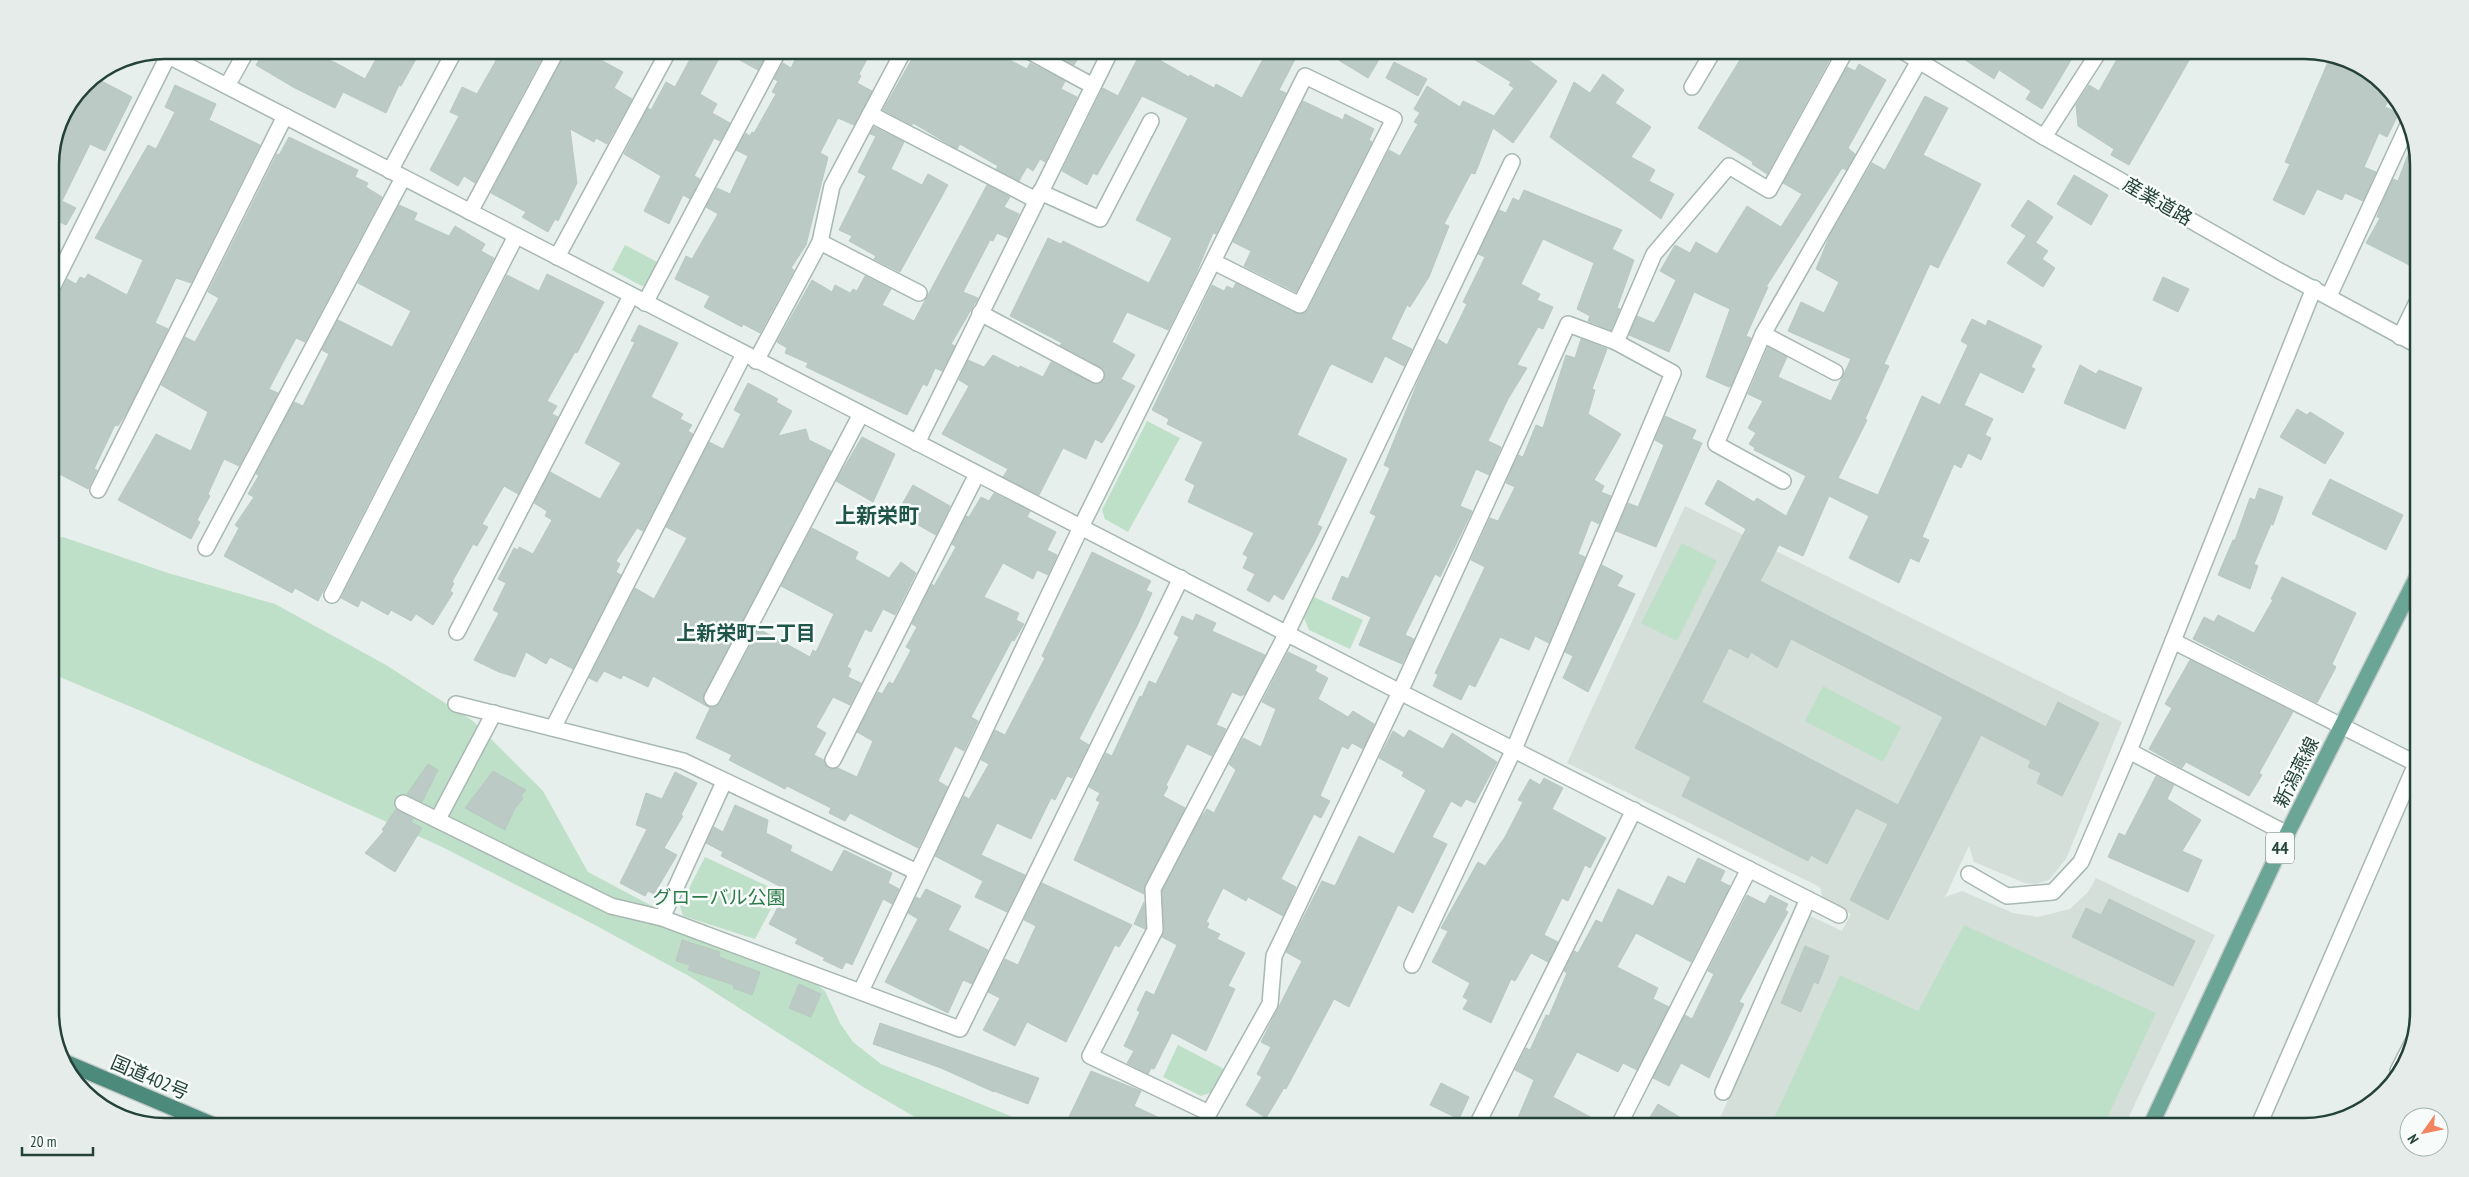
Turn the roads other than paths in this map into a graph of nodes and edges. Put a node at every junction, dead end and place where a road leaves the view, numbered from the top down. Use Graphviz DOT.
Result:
graph roads {
  1 [pos="161,59"];
  2 [pos="175,59"];
  3 [pos="242,59"];
  4 [pos="451,59"];
  5 [pos="552,59"];
  6 [pos="664,59"];
  7 [pos="775,59"];
  8 [pos="899,59"];
  9 [pos="1044,59"];
  10 [pos="1106,59"];
  11 [pos="1709,59"];
  12 [pos="1841,59"];
  13 [pos="1919,59"];
  14 [pos="1927,59"];
  15 [pos="2094,59"];
  16 [pos="227,86"];
  17 [pos="1093,86"];
  18 [pos="1692,88"];
  19 [pos="870,114"];
  20 [pos="285,116"];
  21 [pos="1151,121"];
  22 [pos="2405,132"];
  23 [pos="2044,137"];
  24 [pos="1512,162"];
  25 [pos="397,174"];
  26 [pos="1038,196"];
  27 [pos="470,212"];
  28 [pos="516,236"];
  29 [pos="820,242"];
  30 [pos="557,258"];
  31 [pos="1214,262"];
  32 [pos="59,273"];
  33 [pos="2314,288"];
  34 [pos="919,293"];
  35 [pos="631,296"];
  36 [pos="2329,296"];
  37 [pos="645,303"];
  38 [pos="980,313"];
  39 [pos="2410,316"];
  40 [pos="1763,334"];
  41 [pos="2400,336"];
  42 [pos="2410,341"];
  43 [pos="1616,342"];
  44 [pos="750,358"];
  45 [pos="1835,372"];
  46 [pos="1096,375"];
  47 [pos="861,414"];
  48 [pos="917,443"];
  49 [pos="977,474"];
  50 [pos="1783,481"];
  51 [pos="98,490"];
  52 [pos="1081,527"];
  53 [pos="206,548"];
  54 [pos="1182,578"];
  55 [pos="2410,590"];
  56 [pos="332,595"];
  57 [pos="457,632"];
  58 [pos="1287,633"];
  59 [pos="2173,641"];
  60 [pos="1400,692"];
  61 [pos="712,698"];
  62 [pos="456,704"];
  63 [pos="494,713"];
  64 [pos="2341,726"];
  65 [pos="553,728"];
  66 [pos="1514,749"];
  67 [pos="2129,751"];
  68 [pos="833,760"];
  69 [pos="2410,761"];
  70 [pos="2410,781"];
  71 [pos="724,782"];
  72 [pos="403,803"];
  73 [pos="1634,810"];
  74 [pos="438,819"];
  75 [pos="2287,834"];
  76 [pos="1749,870"];
  77 [pos="917,872"];
  78 [pos="1969,874"];
  79 [pos="1808,899"];
  80 [pos="1839,915"];
  81 [pos="662,918"];
  82 [pos="1412,965"];
  83 [pos="861,991"];
  84 [pos="74,1067"];
  85 [pos="1723,1092"];
  86 [pos="196,1118"];
  87 [pos="1480,1118"];
  88 [pos="1623,1118"];
  89 [pos="2154,1118"];
  90 [pos="2262,1118"];
  1 -- 32 [label="street"];
  2 -- 16 [label="street"];
  3 -- 16 [label="street"];
  4 -- 25 [label="street"];
  5 -- 27 [label="street"];
  6 -- 30 [label="street"];
  7 -- 37 [label="street"];
  8 -- 19 [label="street"];
  9 -- 17 [label="street"];
  10 -- 17 [label="street"];
  11 -- 18 [label="street"];
  12 -- 43 [label="street"];
  13 -- 40 [label="street"];
  14 -- 23 [label="street, 産業道路"];
  15 -- 23 [label="street"];
  16 -- 20 [label="street"];
  17 -- 26 [label="street"];
  19 -- 26 [label="street"];
  19 -- 29 [label="street"];
  20 -- 25 [label="street"];
  20 -- 51 [label="street"];
  21 -- 26 [label="street"];
  22 -- 36 [label="street"];
  23 -- 33 [label="street, 産業道路"];
  24 -- 58 [label="street"];
  25 -- 27 [label="street"];
  25 -- 53 [label="street"];
  26 -- 38 [label="street"];
  27 -- 28 [label="street"];
  28 -- 30 [label="street"];
  28 -- 56 [label="street"];
  29 -- 34 [label="street"];
  29 -- 44 [label="street"];
  30 -- 35 [label="street"];
  31 -- 31 [label="street"];
  31 -- 52 [label="street"];
  33 -- 36 [label="street, 産業道路"];
  33 -- 59 [label="street"];
  35 -- 37 [label="street"];
  35 -- 57 [label="street"];
  36 -- 41 [label="street, 産業道路"];
  37 -- 44 [label="street"];
  38 -- 46 [label="street"];
  38 -- 48 [label="street"];
  39 -- 41 [label="street"];
  40 -- 45 [label="street"];
  40 -- 50 [label="street"];
  41 -- 42 [label="street, 産業道路"];
  43 -- 60 [label="street"];
  43 -- 66 [label="street"];
  44 -- 47 [label="street"];
  44 -- 65 [label="street"];
  47 -- 48 [label="street"];
  47 -- 61 [label="street"];
  48 -- 49 [label="street"];
  49 -- 52 [label="street"];
  49 -- 68 [label="street"];
  52 -- 54 [label="street"];
  52 -- 77 [label="street"];
  54 -- 58 [label="street"];
  54 -- 83 [label="street"];
  55 -- 64 [label="main road, 新潟燕線 / 44"];
  58 -- 60 [label="street"];
  58 -- 60 [label="street"];
  59 -- 64 [label="street"];
  59 -- 67 [label="street"];
  60 -- 66 [label="street"];
  62 -- 63 [label="street"];
  63 -- 65 [label="street"];
  63 -- 74 [label="street"];
  64 -- 69 [label="street"];
  64 -- 75 [label="main road, 新潟燕線 / 44"];
  65 -- 71 [label="street"];
  66 -- 73 [label="street"];
  66 -- 82 [label="street"];
  67 -- 75 [label="street"];
  67 -- 78 [label="street"];
  70 -- 90 [label="street"];
  71 -- 77 [label="street"];
  71 -- 81 [label="street"];
  72 -- 74 [label="street"];
  73 -- 76 [label="street"];
  73 -- 87 [label="street"];
  74 -- 81 [label="street"];
  75 -- 89 [label="main road, 新潟燕線 / 44"];
  76 -- 79 [label="street"];
  76 -- 88 [label="street"];
  77 -- 83 [label="street"];
  79 -- 80 [label="street"];
  79 -- 85 [label="street"];
  81 -- 83 [label="street"];
  84 -- 86 [label="highway, 国道402号"];
}
